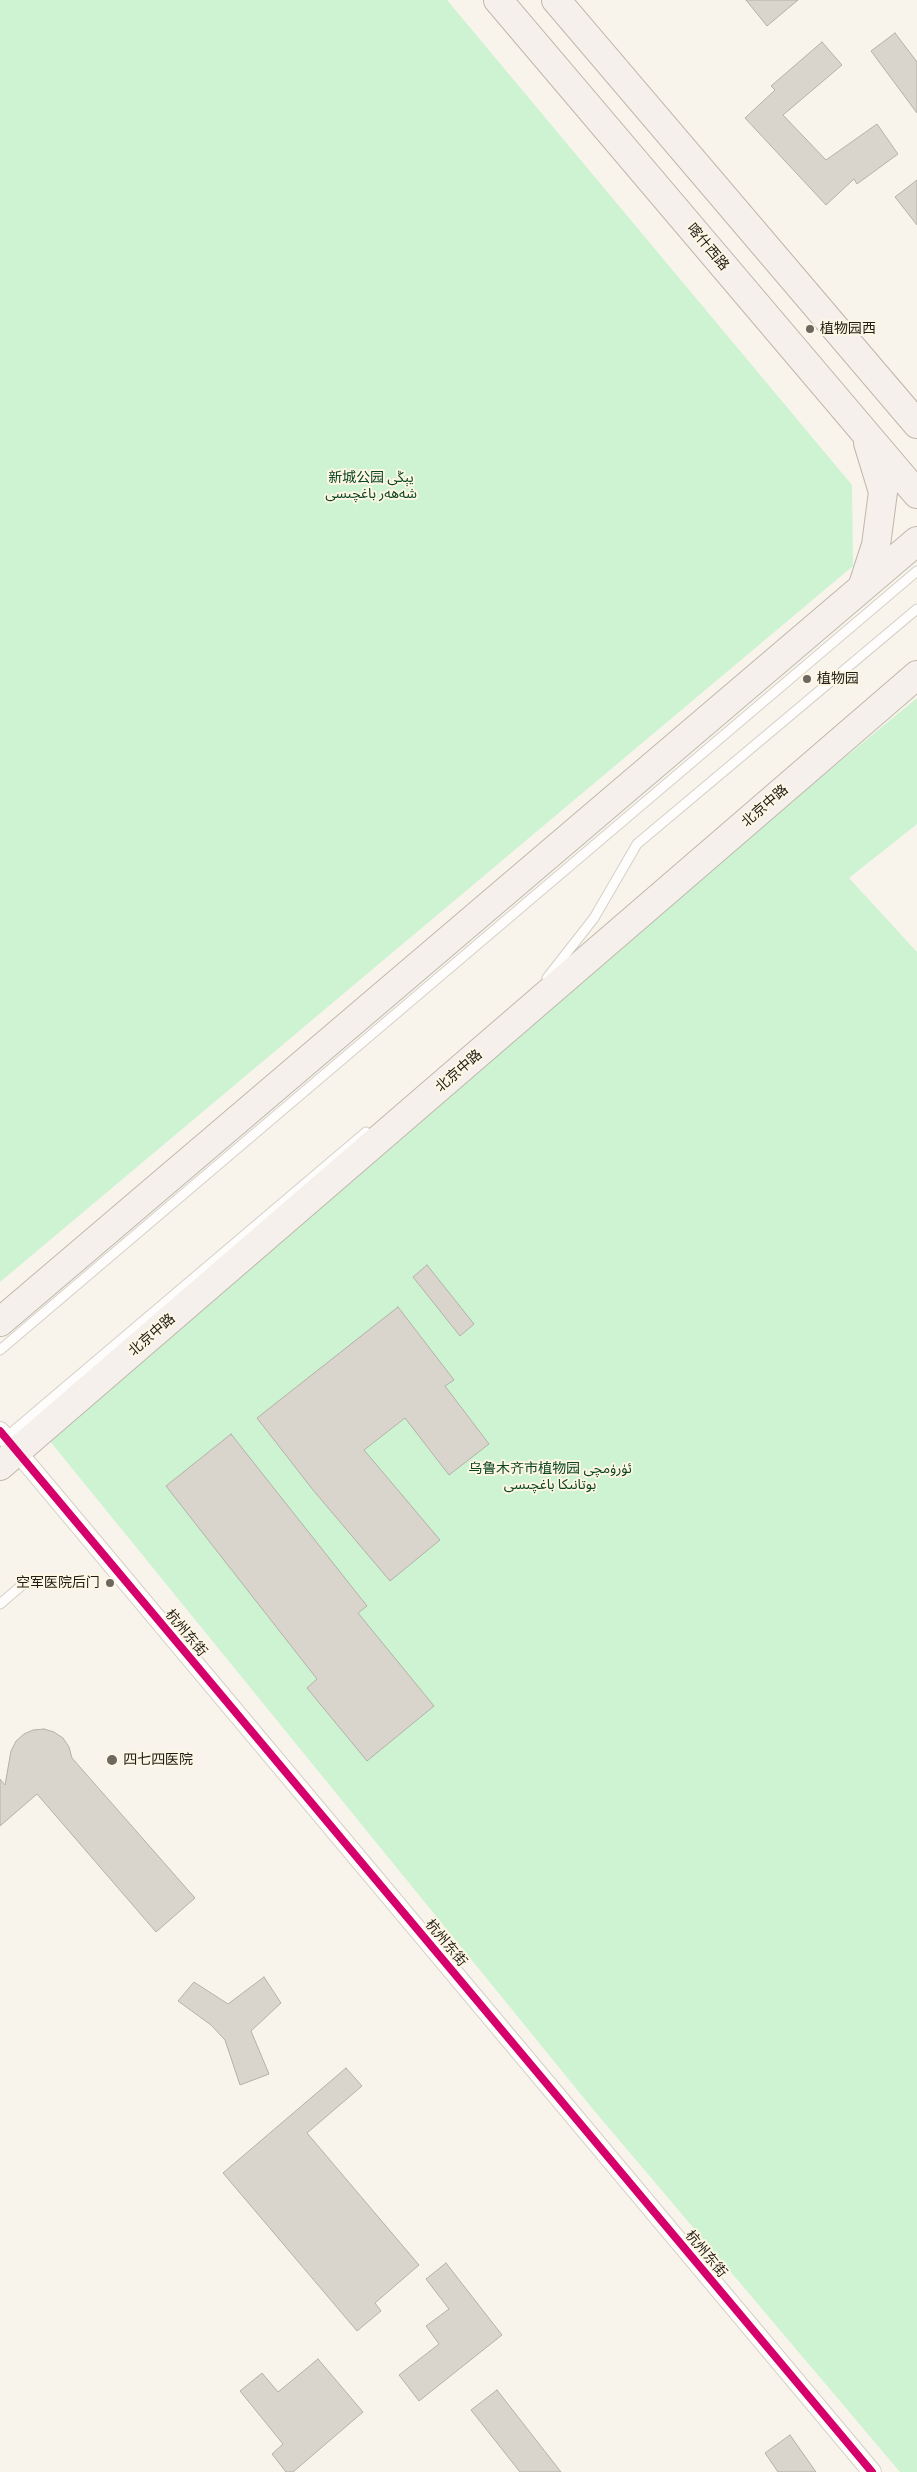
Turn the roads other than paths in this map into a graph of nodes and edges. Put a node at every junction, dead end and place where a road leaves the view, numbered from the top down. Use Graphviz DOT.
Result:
graph roads {
  1 [pos="498,0"];
  2 [pos="564,5"];
  3 [pos="905,401"];
  4 [pos="917,424"];
  5 [pos="865,432"];
  6 [pos="917,494"];
  7 [pos="917,541"];
  8 [pos="917,571"];
  9 [pos="863,584"];
  10 [pos="917,609"];
  11 [pos="917,675"];
  12 [pos="536,987"];
  13 [pos="377,1123"];
  14 [pos="0,1322"];
  15 [pos="0,1350"];
  16 [pos="4,1446"];
  17 [pos="21,1586"];
  18 [pos="0,1604"];
  19 [pos="872,2472"];
  1 -- 5 [label="main road, 喀什西路"];
  2 -- 3 [label="main road"];
  3 -- 4 [label="main road"];
  5 -- 6 [label="main road, 喀什西路"];
  5 -- 9 [label="main road"];
  7 -- 9 [label="main road"];
  8 -- 15 [label="lane"];
  9 -- 14 [label="main road"];
  10 -- 12 [label="lane"];
  11 -- 16 [label="main road, 北京中路"];
  13 -- 16 [label="lane"];
  16 -- 19 [label="street, 杭州东街"];
  17 -- 18 [label="lane"];
}
